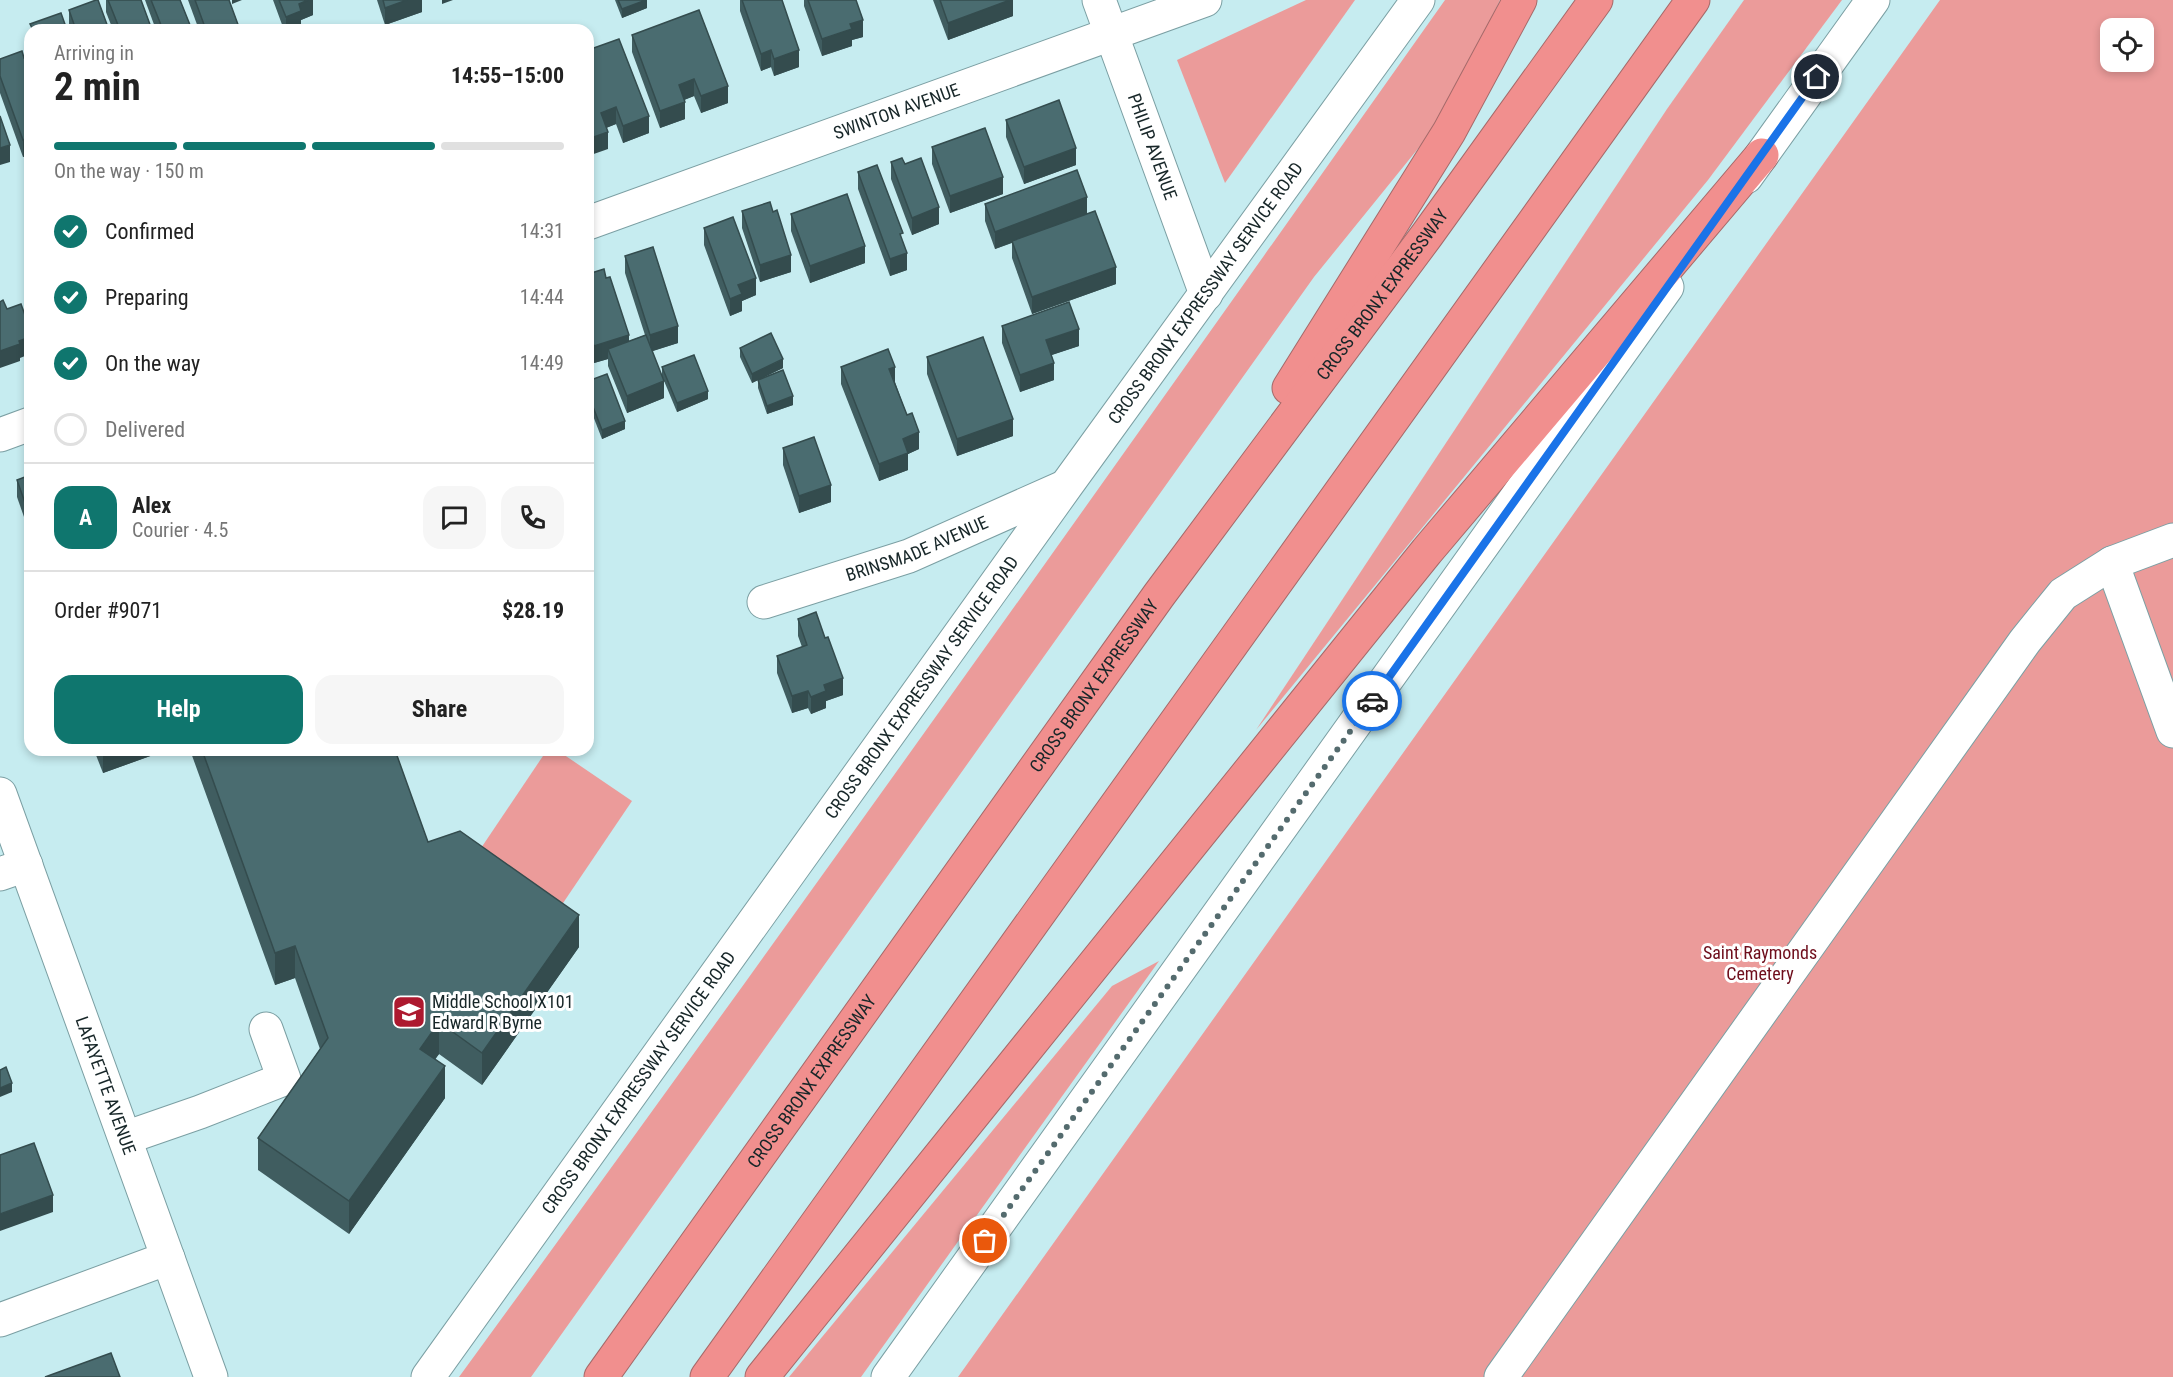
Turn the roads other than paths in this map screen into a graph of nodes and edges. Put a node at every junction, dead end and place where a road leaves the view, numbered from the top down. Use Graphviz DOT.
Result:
graph roads {
  1 [pos="1099,0"];
  2 [pos="1205,0"];
  3 [pos="1418,0"];
  4 [pos="1520,0"];
  5 [pos="1596,0"];
  6 [pos="1692,0"];
  7 [pos="1873,0"];
  8 [pos="1111,34"];
  9 [pos="1762,155"];
  10 [pos="594,221"];
  11 [pos="1206,294"];
  12 [pos="24,426"];
  13 [pos="0,435"];
  14 [pos="1066,486"];
  15 [pos="2173,540"];
  16 [pos="2112,563"];
  17 [pos="1159,595"];
  18 [pos="764,602"];
  19 [pos="2173,731"];
  20 [pos="0,794"];
  21 [pos="13,870"];
  22 [pos="266,1029"];
  23 [pos="125,1138"];
  24 [pos="168,1258"];
  25 [pos="0,1320"];
  26 [pos="211,1377"];
  27 [pos="428,1377"];
  28 [pos="601,1377"];
  29 [pos="707,1377"];
  30 [pos="762,1377"];
  31 [pos="888,1377"];
  32 [pos="1501,1377"];
  1 -- 8 [label="street, PHILIP AVENUE"];
  2 -- 8 [label="street, SWINTON AVENUE"];
  3 -- 11 [label="street, CROSS BRONX EXPRESSWAY SERVICE ROAD"];
  4 -- 17 [label="highway"];
  5 -- 17 [label="highway, CROSS BRONX EXPRESSWAY"];
  6 -- 29 [label="highway"];
  7 -- 9 [label="street"];
  8 -- 10 [label="street, SWINTON AVENUE"];
  8 -- 11 [label="street, PHILIP AVENUE"];
  9 -- 30 [label="highway"];
  9 -- 31 [label="street"];
  11 -- 14 [label="street, CROSS BRONX EXPRESSWAY SERVICE ROAD"];
  12 -- 13 [label="street"];
  14 -- 18 [label="street, BRINSMADE AVENUE"];
  14 -- 27 [label="street, CROSS BRONX EXPRESSWAY SERVICE ROAD"];
  15 -- 16 [label="street"];
  16 -- 19 [label="street"];
  16 -- 32 [label="street"];
  17 -- 28 [label="highway, CROSS BRONX EXPRESSWAY"];
  20 -- 21 [label="street, LAFAYETTE AVENUE"];
  21 -- 23 [label="street, LAFAYETTE AVENUE"];
  22 -- 23 [label="street"];
  23 -- 24 [label="street, LAFAYETTE AVENUE"];
  24 -- 25 [label="street"];
  24 -- 26 [label="street, LAFAYETTE AVENUE"];
}
